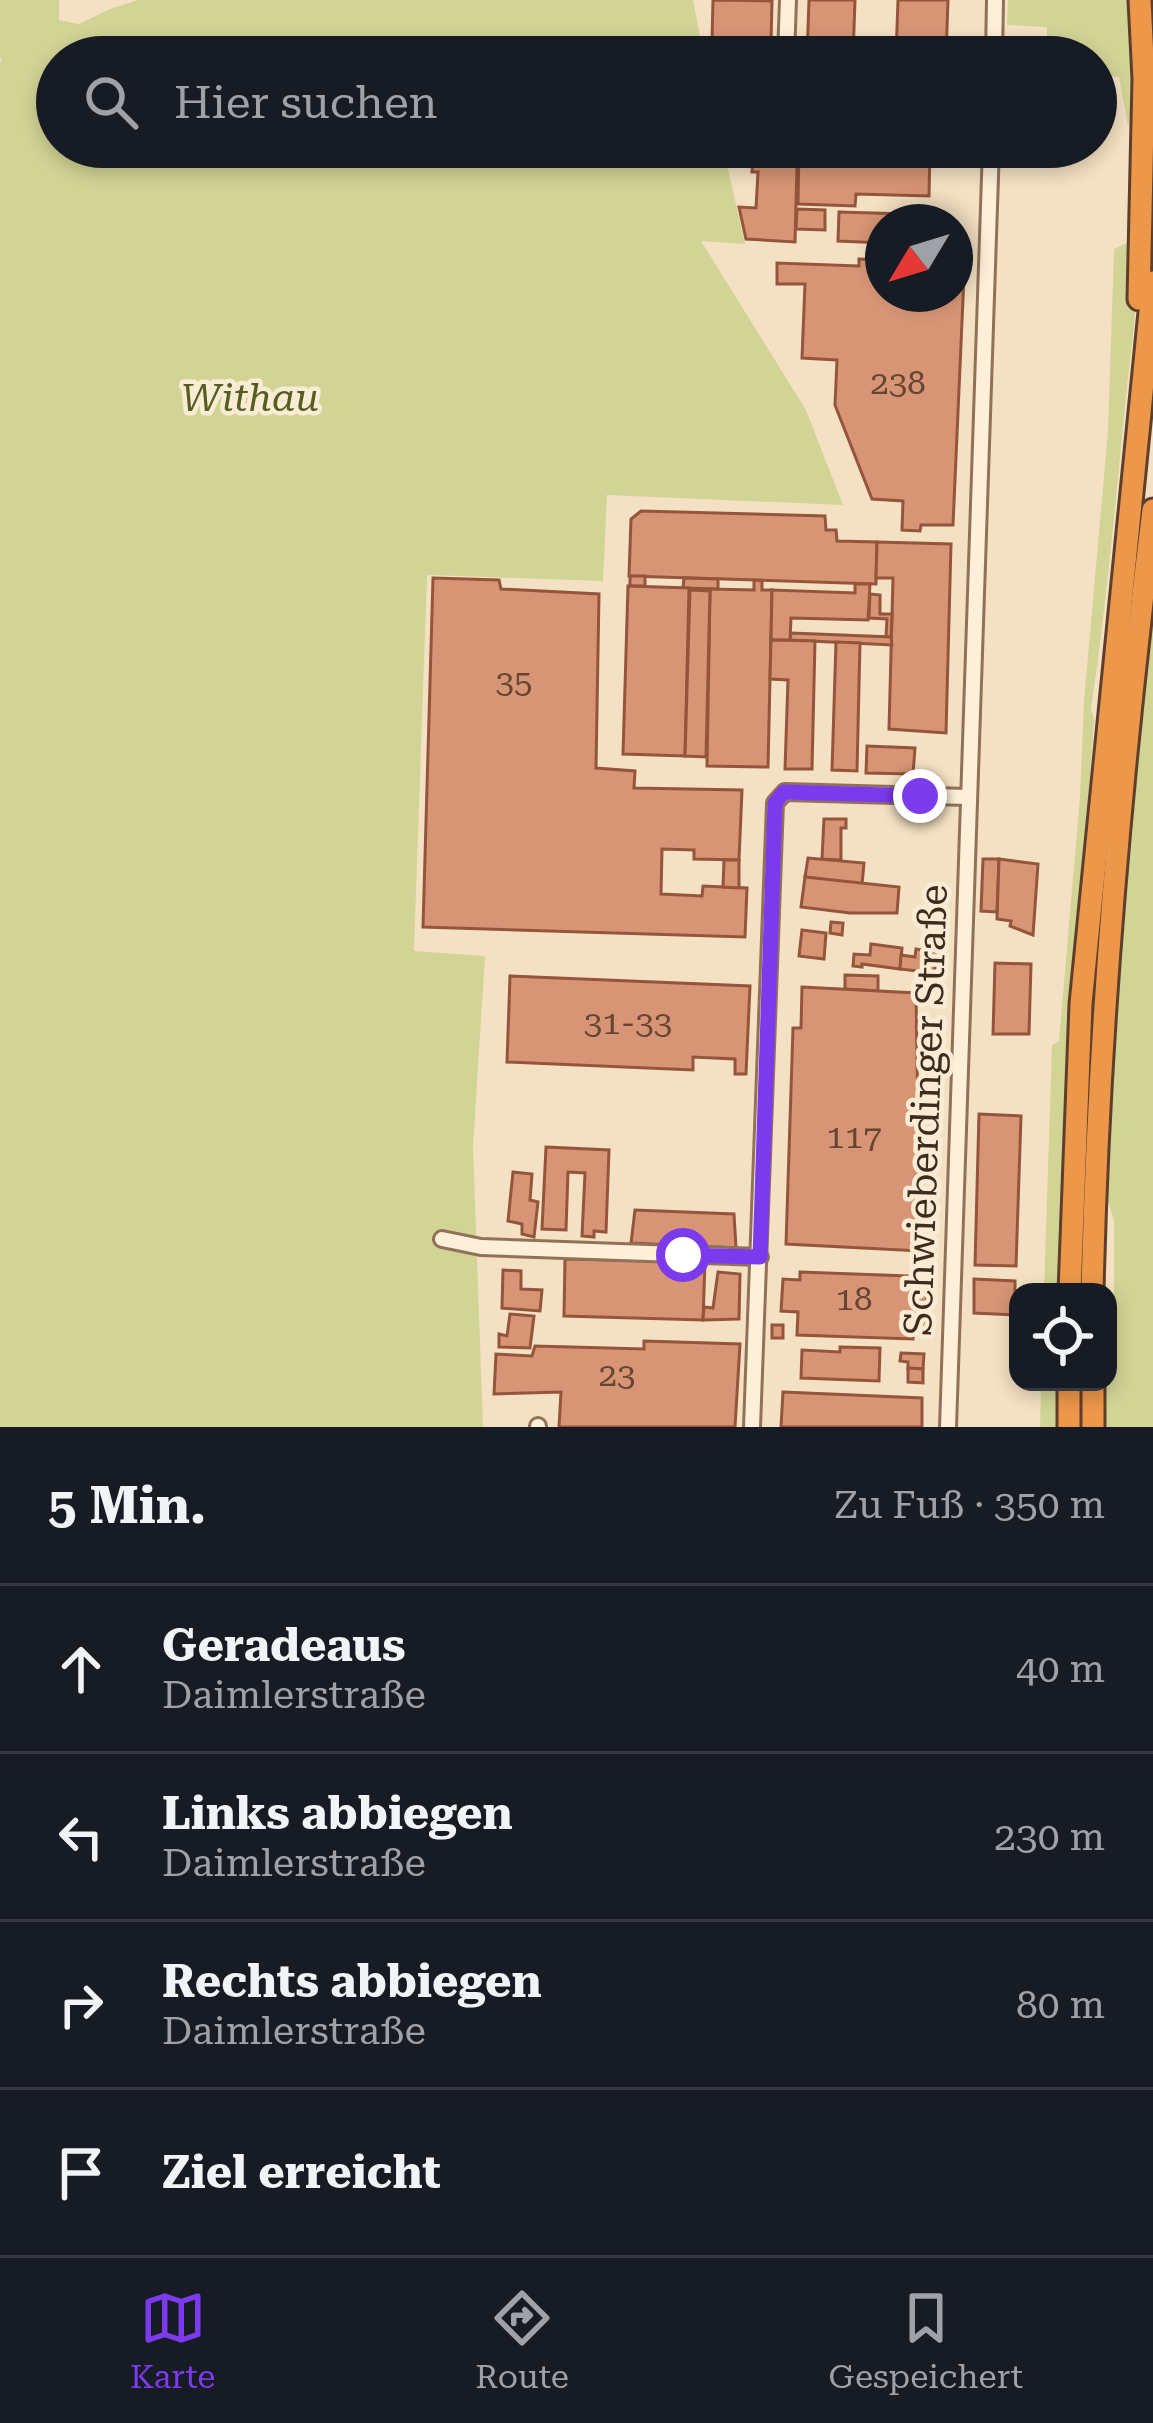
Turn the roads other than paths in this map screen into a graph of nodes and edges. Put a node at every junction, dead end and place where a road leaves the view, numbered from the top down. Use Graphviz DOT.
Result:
graph roads {
  1 [pos="788,0"];
  2 [pos="995,0"];
  3 [pos="1140,0"];
  4 [pos="787,36"];
  5 [pos="994,36"];
  6 [pos="990,168"];
  7 [pos="1153,281"];
  8 [pos="1142,389"];
  9 [pos="1153,510"];
  10 [pos="968,797"];
  11 [pos="442,1239"];
  12 [pos="760,1257"];
  13 [pos="1070,1283"];
  14 [pos="1092,1283"];
  15 [pos="1070,1391"];
  16 [pos="1093,1391"];
  17 [pos="752,1427"];
  18 [pos="948,1427"];
  19 [pos="1069,1427"];
  20 [pos="1093,1427"];
  1 -- 4 [label="street"];
  2 -- 5 [label="street"];
  3 -- 8 [label="highway"];
  6 -- 10 [label="street, Schwieberdinger Straße"];
  7 -- 8 [label="highway"];
  8 -- 13 [label="highway"];
  9 -- 14 [label="highway"];
  10 -- 12 [label="street"];
  10 -- 18 [label="street, Schwieberdinger Straße"];
  11 -- 12 [label="street"];
  12 -- 17 [label="street"];
  15 -- 19 [label="highway"];
  16 -- 20 [label="highway"];
}
